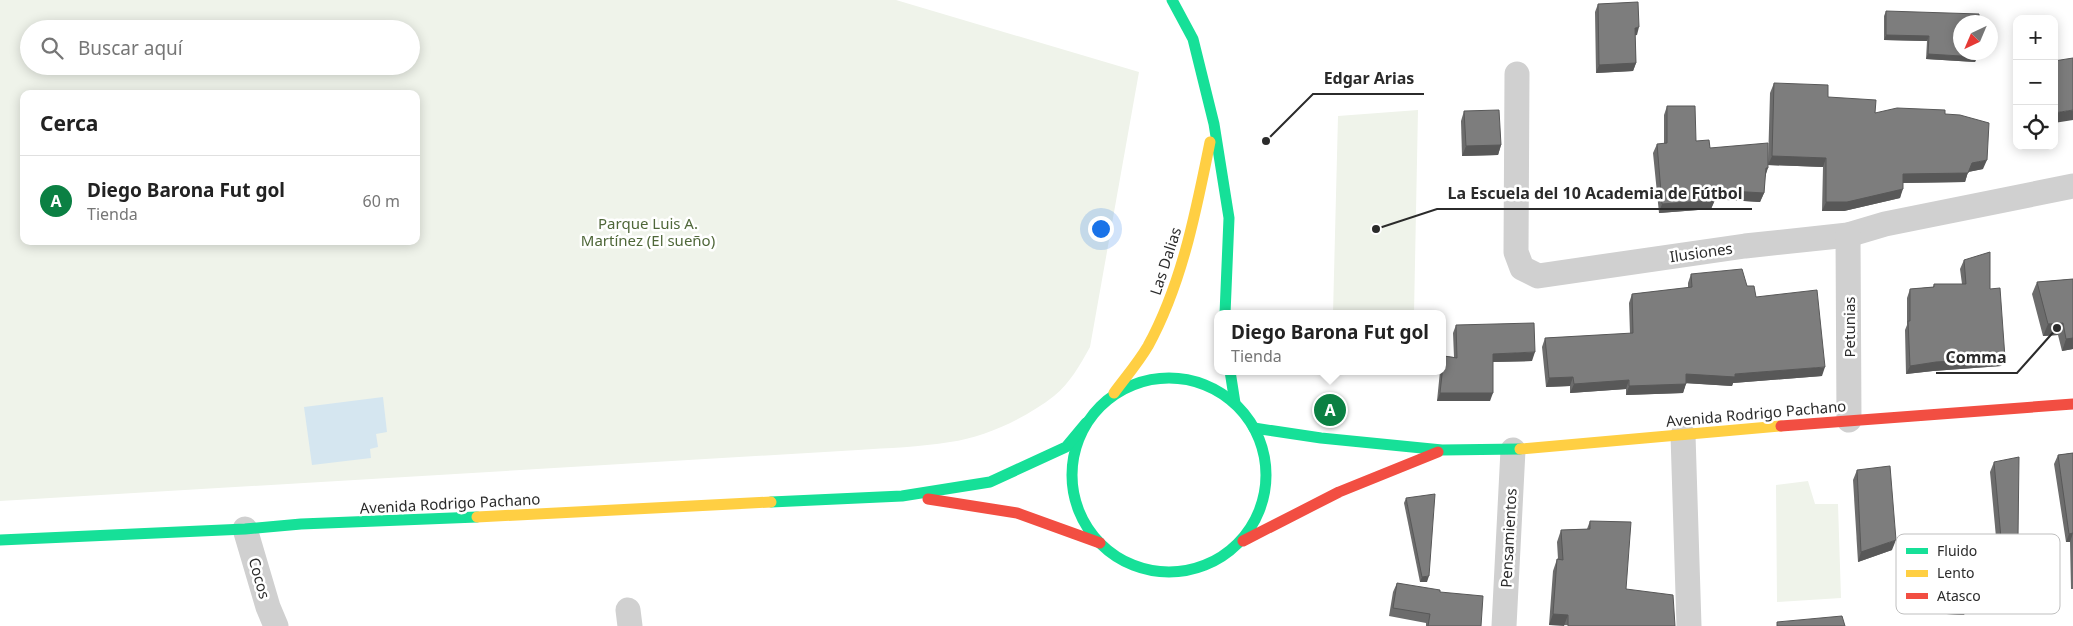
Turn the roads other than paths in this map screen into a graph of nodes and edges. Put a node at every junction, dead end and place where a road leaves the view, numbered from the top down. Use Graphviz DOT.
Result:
graph roads {
  1 [pos="1172,0"];
  2 [pos="1517,74"];
  3 [pos="1214,124"];
  4 [pos="2073,186"];
  5 [pos="1848,235"];
  6 [pos="1225,310"];
  7 [pos="1231,375"];
  8 [pos="1113,394"];
  9 [pos="1235,403"];
  10 [pos="2073,404"];
  11 [pos="1849,420"];
  12 [pos="1086,423"];
  13 [pos="1254,428"];
  14 [pos="1683,435"];
  15 [pos="1442,450"];
  16 [pos="1513,450"];
  17 [pos="902,496"];
  18 [pos="245,529"];
  19 [pos="0,540"];
  20 [pos="1241,542"];
  21 [pos="1100,543"];
  22 [pos="276,626"];
  23 [pos="1504,626"];
  24 [pos="1689,626"];
  1 -- 3 [label="main road, Las Dalias"];
  2 -- 5 [label="street, Ilusiones"];
  3 -- 6 [label="main road, Las Dalias"];
  3 -- 8 [label="main road, Las Dalias"];
  4 -- 5 [label="street, Ilusiones"];
  5 -- 11 [label="street, Petunias"];
  7 -- 9 [label="main road"];
  8 -- 9 [label="main road"];
  8 -- 12 [label="main road, Avenida Rodrigo Pachano"];
  9 -- 13 [label="main road"];
  10 -- 11 [label="main road, Avenida Rodrigo Pachano"];
  11 -- 14 [label="main road, Avenida Rodrigo Pachano"];
  12 -- 17 [label="main road, Avenida Rodrigo Pachano"];
  12 -- 21 [label="main road"];
  13 -- 15 [label="main road, Avenida Rodrigo Pachano"];
  13 -- 20 [label="main road"];
  14 -- 16 [label="main road, Avenida Rodrigo Pachano"];
  14 -- 24 [label="street"];
  15 -- 16 [label="main road, Avenida Rodrigo Pachano"];
  15 -- 20 [label="main road, Avenida Rodrigo Pachano"];
  16 -- 23 [label="street, Pensamientos"];
  17 -- 18 [label="main road, Avenida Rodrigo Pachano"];
  17 -- 21 [label="main road, Avenida Rodrigo Pachano"];
  18 -- 19 [label="main road, Avenida Rodrigo Pachano"];
  18 -- 22 [label="street, Cocos"];
  20 -- 21 [label="main road"];
}
